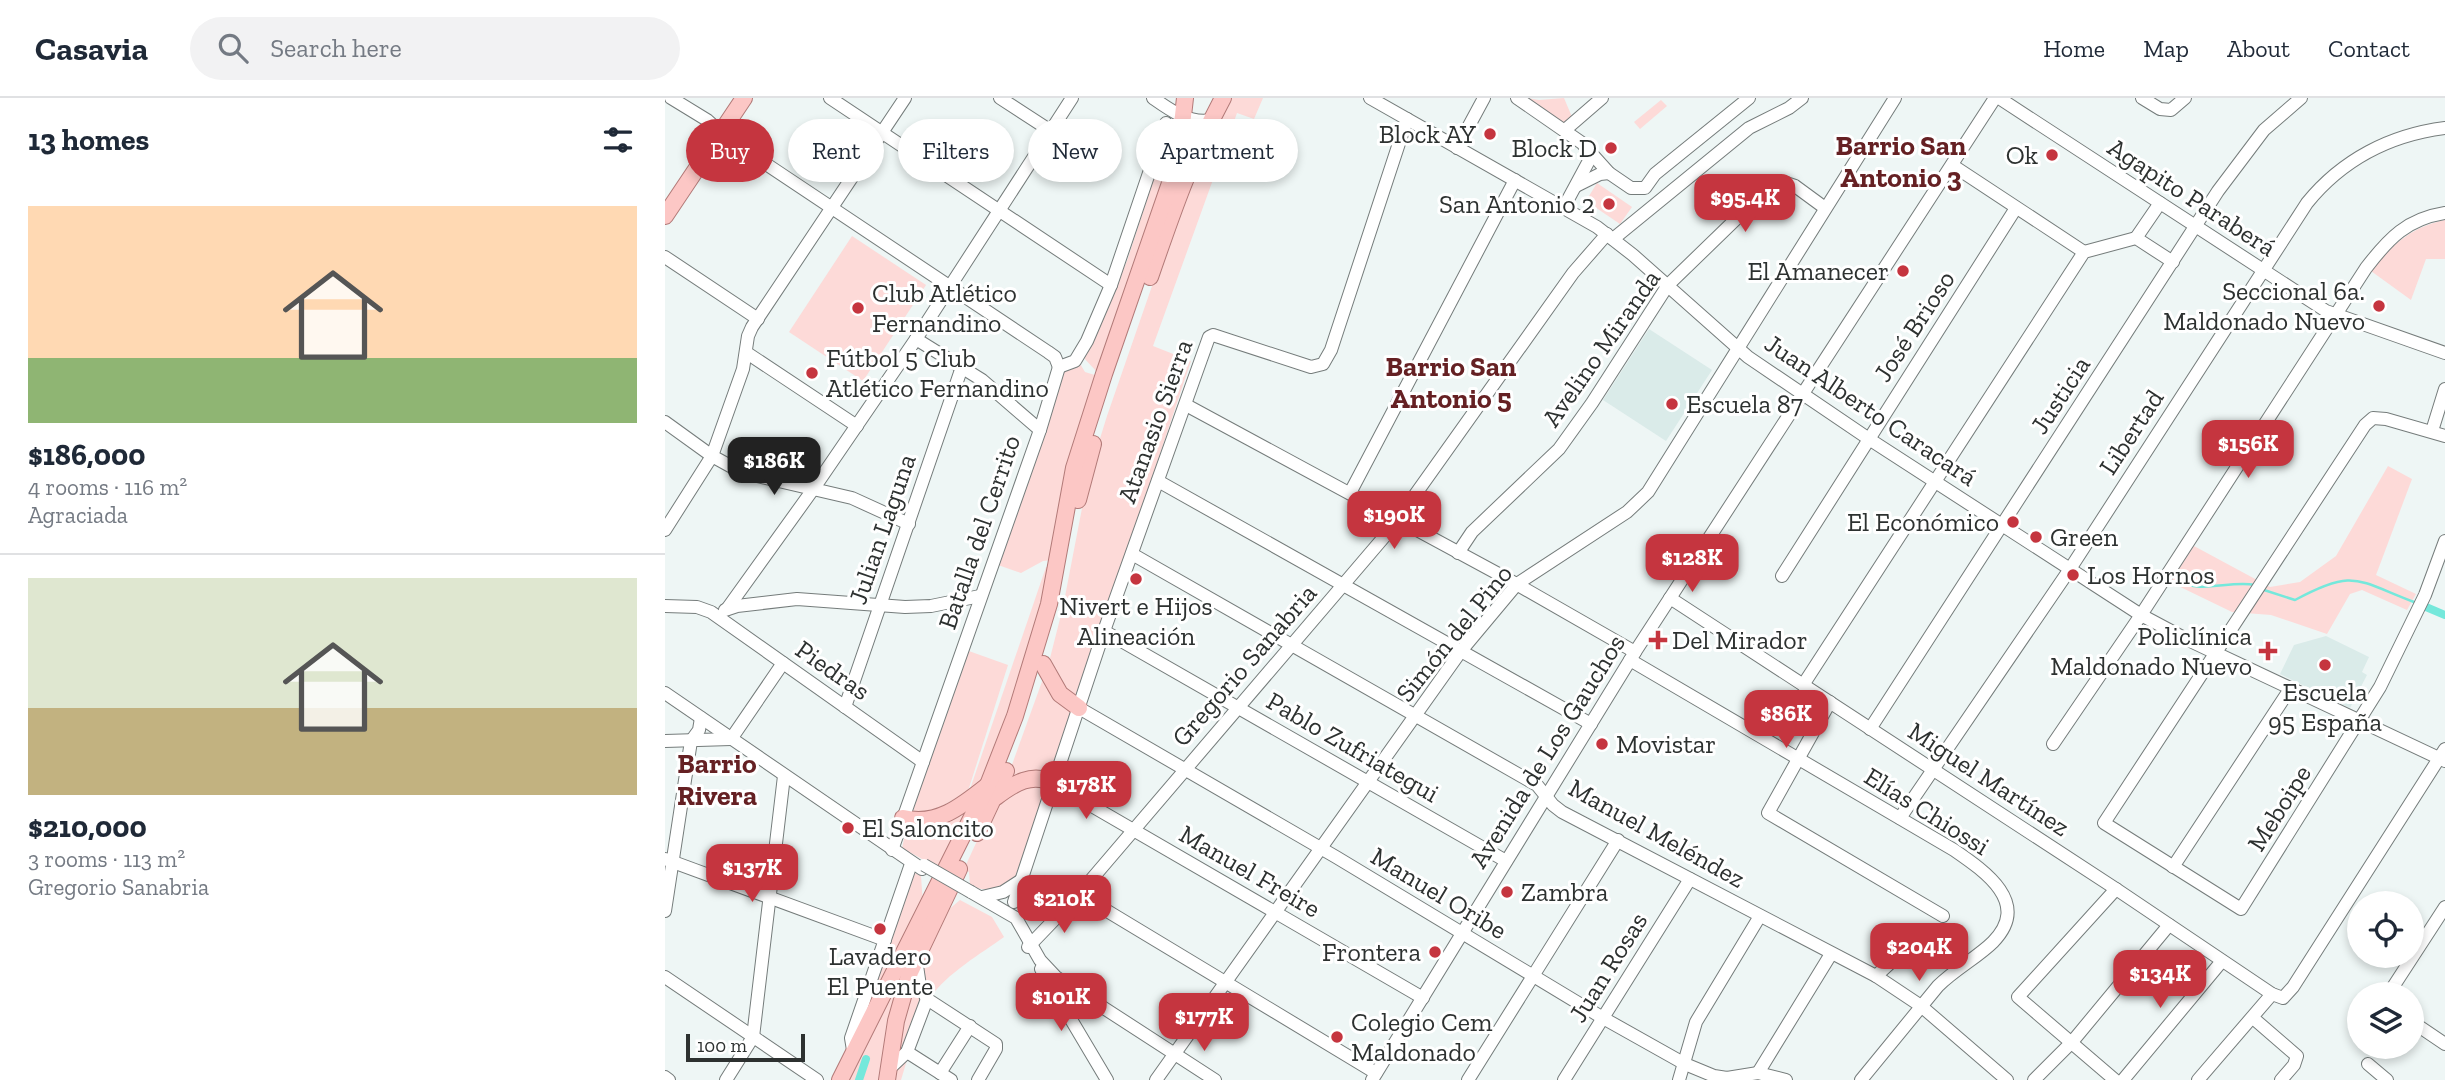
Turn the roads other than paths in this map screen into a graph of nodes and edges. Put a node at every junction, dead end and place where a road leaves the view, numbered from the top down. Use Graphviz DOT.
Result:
graph roads {
  1 [pos="671,98"];
  2 [pos="732,98"];
  3 [pos="744,98"];
  4 [pos="831,98"];
  5 [pos="905,98"];
  6 [pos="1000,98"];
  7 [pos="1072,98"];
  8 [pos="1185,98"];
  9 [pos="1223,98"];
  10 [pos="1370,98"];
  11 [pos="1484,98"];
  12 [pos="1517,98"];
  13 [pos="1602,98"];
  14 [pos="1749,98"];
  15 [pos="1802,98"];
  16 [pos="1895,98"];
  17 [pos="1997,98"];
  18 [pos="2142,98"];
  19 [pos="2185,98"];
  20 [pos="2301,98"];
  21 [pos="1156,99"];
  22 [pos="1183,116"];
  23 [pos="702,119"];
  24 [pos="722,119"];
  25 [pos="726,119"];
  26 [pos="862,119"];
  27 [pos="1032,119"];
  28 [pos="1058,119"];
  29 [pos="1194,119"];
  30 [pos="1212,119"];
  31 [pos="1407,120"];
  32 [pos="2445,128"];
  33 [pos="1565,130"];
  34 [pos="884,131"];
  35 [pos="884,134"];
  36 [pos="1457,148"];
  37 [pos="1592,155"];
  38 [pos="1028,164"];
  39 [pos="1952,165"];
  40 [pos="774,169"];
  41 [pos="686,171"];
  42 [pos="1609,173"];
  43 [pos="1515,180"];
  44 [pos="686,181"];
  45 [pos="850,182"];
  46 [pos="1146,182"];
  47 [pos="1182,182"];
  48 [pos="1576,187"];
  49 [pos="665,200"];
  50 [pos="2160,203"];
  51 [pos="1564,207"];
  52 [pos="1825,208"];
  53 [pos="2016,208"];
  54 [pos="832,209"];
  55 [pos="998,209"];
  56 [pos="2445,213"];
  57 [pos="665,216"];
  58 [pos="2195,225"];
  59 [pos="1610,237"];
  60 [pos="2136,238"];
  61 [pos="2084,252"];
  62 [pos="665,257"];
  63 [pos="2173,262"];
  64 [pos="2263,270"];
  65 [pos="1111,285"];
  66 [pos="1668,285"];
  67 [pos="950,288"];
  68 [pos="2335,316"];
  69 [pos="758,319"];
  70 [pos="916,339"];
  71 [pos="1738,348"];
  72 [pos="747,353"];
  73 [pos="2445,353"];
  74 [pos="962,367"];
  75 [pos="1059,367"];
  76 [pos="2445,389"];
  77 [pos="1802,395"];
  78 [pos="1185,405"];
  79 [pos="665,422"];
  80 [pos="857,426"];
  81 [pos="1039,430"];
  82 [pos="2432,431"];
  83 [pos="2445,436"];
  84 [pos="1868,439"];
  85 [pos="712,456"];
  86 [pos="1158,481"];
  87 [pos="1935,482"];
  88 [pos="814,488"];
  89 [pos="1350,494"];
  90 [pos="1398,519"];
  91 [pos="909,524"];
  92 [pos="2003,526"];
  93 [pos="665,530"];
  94 [pos="2445,541"];
  95 [pos="1458,553"];
  96 [pos="1132,554"];
  97 [pos="2070,569"];
  98 [pos="1782,576"];
  99 [pos="1517,584"];
  100 [pos="1343,585"];
  101 [pos="981,596"];
  102 [pos="1670,598"];
  103 [pos="665,606"];
  104 [pos="880,606"];
  105 [pos="721,613"];
  106 [pos="2141,615"];
  107 [pos="1104,631"];
  108 [pos="1291,646"];
  109 [pos="1461,651"];
  110 [pos="2216,654"];
  111 [pos="1632,656"];
  112 [pos="783,663"];
  113 [pos="1044,664"];
  114 [pos="1803,685"];
  115 [pos="2290,689"];
  116 [pos="665,693"];
  117 [pos="1830,702"];
  118 [pos="845,707"];
  119 [pos="1079,708"];
  120 [pos="1238,708"];
  121 [pos="1415,716"];
  122 [pos="701,718"];
  123 [pos="2360,722"];
  124 [pos="1591,724"];
  125 [pos="1870,729"];
  126 [pos="731,739"];
  127 [pos="665,741"];
  128 [pos="691,741"];
  129 [pos="2053,744"];
  130 [pos="2443,756"];
  131 [pos="1800,760"];
  132 [pos="923,762"];
  133 [pos="1185,768"];
  134 [pos="1933,770"];
  135 [pos="784,776"];
  136 [pos="1369,782"];
  137 [pos="1054,784"];
  138 [pos="991,792"];
  139 [pos="1547,796"];
  140 [pos="903,818"];
  141 [pos="1900,818"];
  142 [pos="1134,829"];
  143 [pos="1618,840"];
  144 [pos="1322,848"];
  145 [pos="896,852"];
  146 [pos="669,861"];
  147 [pos="1506,861"];
  148 [pos="919,866"];
  149 [pos="2173,867"];
  150 [pos="1690,879"];
  151 [pos="1020,881"];
  152 [pos="2116,889"];
  153 [pos="1079,894"];
  154 [pos="974,895"];
  155 [pos="770,898"];
  156 [pos="1014,902"];
  157 [pos="2445,907"];
  158 [pos="665,911"];
  159 [pos="1276,912"];
  160 [pos="1760,916"];
  161 [pos="1943,916"];
  162 [pos="2169,925"];
  163 [pos="1462,933"];
  164 [pos="885,940"];
  165 [pos="1915,940"];
  166 [pos="1030,946"];
  167 [pos="1831,954"];
  168 [pos="915,958"];
  169 [pos="2222,961"];
  170 [pos="665,976"];
  171 [pos="1533,976"];
  172 [pos="1876,976"];
  173 [pos="2396,982"];
  174 [pos="1226,983"];
  175 [pos="2277,996"];
  176 [pos="1423,998"];
  177 [pos="927,999"];
  178 [pos="1921,1006"];
  179 [pos="1603,1018"];
  180 [pos="2253,1018"];
  181 [pos="970,1026"];
  182 [pos="2424,1030"];
  183 [pos="753,1037"];
  184 [pos="2072,1042"];
  185 [pos="2445,1044"];
  186 [pos="853,1050"];
  187 [pos="907,1052"];
  188 [pos="1175,1054"];
  189 [pos="1685,1063"];
  190 [pos="2368,1064"];
  191 [pos="1758,1073"];
  192 [pos="888,1075"];
  193 [pos="946,1076"];
  194 [pos="1374,1077"];
  195 [pos="726,1080"];
  196 [pos="817,1080"];
  197 [pos="839,1080"];
  198 [pos="978,1080"];
  199 [pos="1107,1080"];
  200 [pos="1156,1080"];
  201 [pos="1215,1080"];
  202 [pos="1468,1080"];
  203 [pos="1565,1080"];
  204 [pos="1679,1080"];
  205 [pos="1786,1080"];
  206 [pos="1861,1080"];
  207 [pos="2007,1080"];
  208 [pos="2034,1080"];
  209 [pos="2115,1080"];
  210 [pos="2123,1080"];
  211 [pos="2198,1080"];
  212 [pos="2281,1080"];
  213 [pos="2387,1080"];
  1 -- 23 [label="street"];
  2 -- 24 [label="main road"];
  3 -- 25 [label="main road"];
  4 -- 26 [label="street"];
  5 -- 34 [label="street"];
  6 -- 27 [label="street"];
  7 -- 28 [label="street"];
  8 -- 22 [label="main road"];
  9 -- 30 [label="main road"];
  10 -- 31 [label="street, Juan Alberto Caracará"];
  11 -- 36 [label="street"];
  12 -- 33 [label="street"];
  13 -- 33 [label="street"];
  14 -- 42 [label="street"];
  15 -- 59 [label="street, Gregorio Sanabria"];
  16 -- 52 [label="street, Simón del Pino"];
  17 -- 39 [label="street, Avenida de Los Gauchos"];
  17 -- 50 [label="street, Agapito Paraberá"];
  18 -- 19 [label="street"];
  20 -- 58 [label="street, Justicia"];
  21 -- 22 [label="street"];
  22 -- 29 [label="street"];
  22 -- 138 [label="main road"];
  31 -- 36 [label="street, Juan Alberto Caracará"];
  31 -- 78 [label="street, Atanasio Sierra"];
  32 -- 64 [label="street, Libertad"];
  33 -- 37 [label="street"];
  35 -- 55 [label="street"];
  36 -- 43 [label="street, Juan Alberto Caracará"];
  37 -- 42 [label="street"];
  37 -- 48 [label="street"];
  38 -- 55 [label="street"];
  39 -- 53 [label="street"];
  39 -- 77 [label="street, Avenida de Los Gauchos"];
  40 -- 54 [label="street"];
  41 -- 49 [label="main road"];
  42 -- 48 [label="street"];
  43 -- 51 [label="street, Juan Alberto Caracará"];
  43 -- 89 [label="street"];
  44 -- 57 [label="main road"];
  45 -- 54 [label="street"];
  46 -- 65 [label="street"];
  47 -- 113 [label="main road"];
  48 -- 51 [label="street"];
  50 -- 58 [label="street, Agapito Paraberá"];
  50 -- 60 [label="street"];
  51 -- 59 [label="street, Juan Alberto Caracará"];
  52 -- 66 [label="street, Avelino Miranda"];
  52 -- 71 [label="street, Simón del Pino"];
  53 -- 61 [label="street"];
  53 -- 84 [label="street, José Brioso"];
  54 -- 67 [label="street"];
  54 -- 69 [label="street"];
  55 -- 65 [label="street"];
  55 -- 67 [label="street"];
  56 -- 68 [label="street"];
  58 -- 63 [label="street, Justicia"];
  58 -- 64 [label="street, Agapito Paraberá"];
  59 -- 66 [label="street, Juan Alberto Caracará"];
  59 -- 90 [label="street, Gregorio Sanabria"];
  60 -- 61 [label="street"];
  60 -- 63 [label="street"];
  61 -- 87 [label="street"];
  62 -- 69 [label="street"];
  63 -- 92 [label="street, Justicia"];
  64 -- 68 [label="street, Agapito Paraberá"];
  64 -- 97 [label="street, Libertad"];
  65 -- 75 [label="street"];
  66 -- 71 [label="street, Juan Alberto Caracará"];
  66 -- 95 [label="street, Avelino Miranda"];
  67 -- 70 [label="street"];
  67 -- 75 [label="street"];
  68 -- 73 [label="street, Agapito Paraberá"];
  68 -- 106 [label="street"];
  69 -- 72 [label="street"];
  70 -- 74 [label="street"];
  70 -- 80 [label="street"];
  71 -- 77 [label="street, Juan Alberto Caracará"];
  71 -- 99 [label="street, Simón del Pino"];
  72 -- 80 [label="street"];
  72 -- 85 [label="street"];
  74 -- 81 [label="street"];
  74 -- 91 [label="street, Julian Laguna"];
  75 -- 81 [label="street, Batalla del Cerrito"];
  76 -- 82 [label="street"];
  77 -- 84 [label="street, Juan Alberto Caracará"];
  77 -- 102 [label="street, Avenida de Los Gauchos"];
  78 -- 86 [label="street, Atanasio Sierra"];
  78 -- 89 [label="street, Elías Chiossi"];
  79 -- 85 [label="street"];
  80 -- 88 [label="street"];
  81 -- 101 [label="street, Batalla del Cerrito"];
  82 -- 83 [label="street"];
  82 -- 110 [label="street"];
  84 -- 87 [label="street, Juan Alberto Caracará"];
  84 -- 98 [label="street, José Brioso"];
  85 -- 88 [label="street"];
  85 -- 93 [label="street"];
  86 -- 96 [label="street, Atanasio Sierra"];
  86 -- 100 [label="street"];
  87 -- 92 [label="street, Juan Alberto Caracará"];
  87 -- 114 [label="street"];
  88 -- 91 [label="street"];
  88 -- 105 [label="street"];
  89 -- 90 [label="street, Elías Chiossi"];
  90 -- 95 [label="street, Elías Chiossi"];
  90 -- 100 [label="street, Gregorio Sanabria"];
  91 -- 104 [label="street, Julian Laguna"];
  92 -- 97 [label="street, Juan Alberto Caracará"];
  92 -- 125 [label="street, Justicia"];
  94 -- 123 [label="street, Meboipe"];
  95 -- 99 [label="street, Elías Chiossi"];
  96 -- 107 [label="street, Atanasio Sierra"];
  96 -- 108 [label="street, Manuel Meléndez"];
  97 -- 106 [label="street, Juan Alberto Caracará"];
  97 -- 134 [label="street, Libertad"];
  99 -- 109 [label="street, Simón del Pino"];
  99 -- 111 [label="street, Elías Chiossi"];
  100 -- 108 [label="street, Gregorio Sanabria"];
  100 -- 109 [label="street"];
  101 -- 104 [label="street"];
  101 -- 132 [label="street, Batalla del Cerrito"];
  102 -- 111 [label="street, Avenida de Los Gauchos"];
  102 -- 114 [label="street, Miguel Martínez"];
  103 -- 105 [label="street"];
  104 -- 105 [label="street"];
  104 -- 118 [label="street, Julian Laguna"];
  105 -- 112 [label="street, Piedras"];
  106 -- 110 [label="street, Juan Alberto Caracará"];
  106 -- 129 [label="street"];
  107 -- 119 [label="street, Atanasio Sierra"];
  107 -- 120 [label="street, Pablo Zufriategui"];
  108 -- 120 [label="street, Gregorio Sanabria"];
  108 -- 121 [label="street, Manuel Meléndez"];
  109 -- 121 [label="street, Simón del Pino"];
  109 -- 124 [label="street"];
  110 -- 115 [label="street, Juan Alberto Caracará"];
  110 -- 149 [label="street"];
  111 -- 124 [label="street, Avenida de Los Gauchos"];
  111 -- 131 [label="street, Elías Chiossi"];
  112 -- 118 [label="street, Piedras"];
  112 -- 126 [label="street"];
  113 -- 119 [label="main road"];
  113 -- 138 [label="main road"];
  114 -- 117 [label="street, Miguel Martínez"];
  115 -- 123 [label="street, Juan Alberto Caracará"];
  115 -- 149 [label="street"];
  116 -- 122 [label="street"];
  117 -- 125 [label="street, Miguel Martínez"];
  117 -- 131 [label="street"];
  118 -- 132 [label="street, Piedras"];
  119 -- 133 [label="street, Manuel Oribe"];
  119 -- 137 [label="street, Atanasio Sierra"];
  120 -- 133 [label="street, Gregorio Sanabria"];
  120 -- 136 [label="street, Pablo Zufriategui"];
  121 -- 136 [label="street, Simón del Pino"];
  121 -- 139 [label="street, Manuel Meléndez"];
  122 -- 126 [label="street"];
  122 -- 128 [label="street"];
  123 -- 130 [label="street, Juan Alberto Caracará"];
  123 -- 149 [label="street, Meboipe"];
  124 -- 139 [label="street, Avenida de Los Gauchos"];
  125 -- 134 [label="street, Miguel Martínez"];
  126 -- 128 [label="street"];
  126 -- 135 [label="street"];
  127 -- 128 [label="street"];
  128 -- 146 [label="street"];
  130 -- 175 [label="street"];
  131 -- 141 [label="street, Elías Chiossi"];
  131 -- 161 [label="street"];
  132 -- 140 [label="street, Batalla del Cerrito"];
  133 -- 142 [label="street, Gregorio Sanabria"];
  133 -- 144 [label="street, Manuel Oribe"];
  134 -- 141 [label="street, Libertad"];
  134 -- 152 [label="street, Miguel Martínez"];
  135 -- 145 [label="street"];
  135 -- 155 [label="street"];
  136 -- 144 [label="street, Simón del Pino"];
  136 -- 147 [label="street, Pablo Zufriategui"];
  137 -- 138 [label="main road"];
  137 -- 142 [label="street, Manuel Freire"];
  137 -- 151 [label="street, Atanasio Sierra"];
  138 -- 140 [label="main road"];
  138 -- 168 [label="main road"];
  138 -- 186 [label="main road"];
  139 -- 143 [label="street, Manuel Meléndez"];
  139 -- 147 [label="street, Avenida de Los Gauchos"];
  140 -- 145 [label="street, Batalla del Cerrito"];
  141 -- 178 [label="street, Elías Chiossi"];
  142 -- 153 [label="street, Gregorio Sanabria"];
  142 -- 159 [label="street, Manuel Freire"];
  143 -- 150 [label="street, Manuel Meléndez"];
  143 -- 171 [label="street"];
  144 -- 159 [label="street, Simón del Pino"];
  144 -- 163 [label="street, Manuel Oribe"];
  145 -- 148 [label="street"];
  146 -- 155 [label="street"];
  146 -- 158 [label="street"];
  147 -- 163 [label="street, Avenida de Los Gauchos"];
  148 -- 154 [label="street, bridge"];
  148 -- 164 [label="street"];
  150 -- 160 [label="street, Manuel Meléndez"];
  150 -- 179 [label="street, Juan Rosas"];
  151 -- 154 [label="street"];
  151 -- 156 [label="street, Atanasio Sierra"];
  152 -- 162 [label="street, Miguel Martínez"];
  152 -- 184 [label="street"];
  153 -- 166 [label="street, Gregorio Sanabria"];
  153 -- 174 [label="street"];
  154 -- 166 [label="street"];
  155 -- 164 [label="street"];
  155 -- 183 [label="street"];
  157 -- 173 [label="street"];
  159 -- 174 [label="street, Simón del Pino"];
  159 -- 176 [label="street, Manuel Freire"];
  160 -- 167 [label="street, Manuel Meléndez"];
  160 -- 189 [label="street"];
  162 -- 169 [label="street, Miguel Martínez"];
  162 -- 184 [label="street"];
  163 -- 171 [label="street, Manuel Oribe"];
  163 -- 176 [label="street, Avenida de Los Gauchos"];
  164 -- 186 [label="street"];
  165 -- 172 [label="street"];
  166 -- 188 [label="street"];
  166 -- 199 [label="street"];
  167 -- 172 [label="street, Manuel Meléndez"];
  167 -- 191 [label="street"];
  168 -- 177 [label="street"];
  168 -- 192 [label="main road"];
  169 -- 175 [label="street, Miguel Martínez"];
  169 -- 210 [label="street"];
  170 -- 183 [label="street"];
  171 -- 179 [label="street, Manuel Oribe"];
  171 -- 202 [label="street"];
  172 -- 178 [label="street, Manuel Meléndez"];
  174 -- 188 [label="street, Simón del Pino"];
  174 -- 194 [label="street"];
  175 -- 180 [label="street"];
  176 -- 194 [label="street, Avenida de Los Gauchos"];
  177 -- 181 [label="street"];
  177 -- 187 [label="street"];
  178 -- 206 [label="street"];
  178 -- 207 [label="street, Manuel Meléndez"];
  179 -- 189 [label="street, Manuel Oribe"];
  179 -- 203 [label="street, Juan Rosas"];
  180 -- 211 [label="street"];
  180 -- 212 [label="street"];
  181 -- 193 [label="street"];
  181 -- 198 [label="street"];
  182 -- 185 [label="street"];
  183 -- 195 [label="street"];
  183 -- 196 [label="street"];
  184 -- 208 [label="street"];
  184 -- 209 [label="street"];
  186 -- 197 [label="main road"];
  187 -- 192 [label="street"];
  187 -- 193 [label="street"];
  188 -- 200 [label="street, Simón del Pino"];
  188 -- 201 [label="street"];
  189 -- 191 [label="street, Manuel Oribe"];
  189 -- 204 [label="street"];
  190 -- 213 [label="street"];
  191 -- 205 [label="street, Manuel Oribe"];
}
